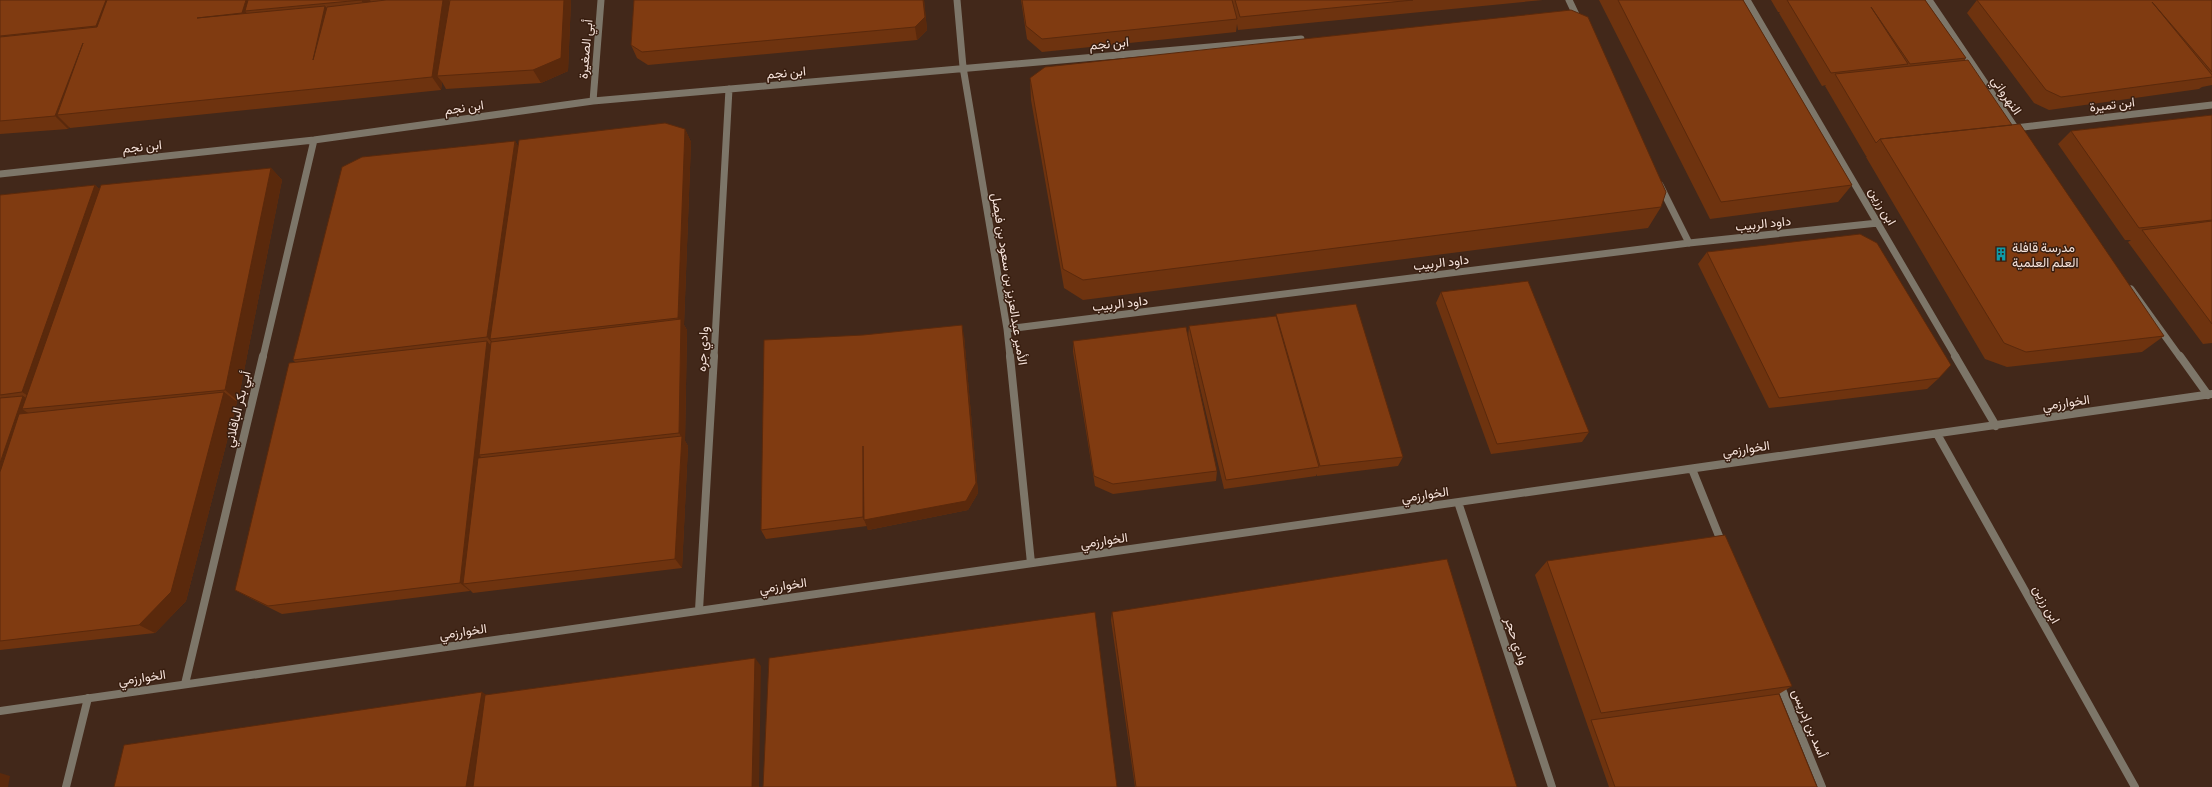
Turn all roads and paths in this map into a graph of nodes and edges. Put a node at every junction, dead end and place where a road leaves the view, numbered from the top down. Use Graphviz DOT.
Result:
graph roads {
  1 [pos="601,0"];
  2 [pos="957,0"];
  3 [pos="1569,0"];
  4 [pos="1747,0"];
  5 [pos="1929,0"];
  6 [pos="1577,16"];
  7 [pos="1569,17"];
  8 [pos="1584,30"];
  9 [pos="1306,39"];
  10 [pos="963,67"];
  11 [pos="729,89"];
  12 [pos="592,101"];
  13 [pos="2212,105"];
  14 [pos="2015,128"];
  15 [pos="314,140"];
  16 [pos="2024,141"];
  17 [pos="0,174"];
  18 [pos="1657,179"];
  19 [pos="1878,223"];
  20 [pos="1689,243"];
  21 [pos="2125,280"];
  22 [pos="1007,329"];
  23 [pos="2210,394"];
  24 [pos="1996,426"];
  25 [pos="1937,434"];
  26 [pos="1692,469"];
  27 [pos="1458,502"];
  28 [pos="1728,558"];
  29 [pos="1031,563"];
  30 [pos="699,610"];
  31 [pos="1777,676"];
  32 [pos="185,684"];
  33 [pos="88,698"];
  34 [pos="0,711"];
  35 [pos="66,787"];
  36 [pos="1552,787"];
  37 [pos="1822,787"];
  38 [pos="2135,787"];
  1 -- 12 [label="street, أبي الصغيرة"];
  2 -- 10 [label="street, الأمير عبدالعزيز بن سعود بن فيصل"];
  3 -- 6 [label="street"];
  4 -- 19 [label="street, ابن رزين"];
  5 -- 14 [label="street, النهرواني"];
  6 -- 7 [label="street"];
  6 -- 8 [label="street"];
  9 -- 10 [label="street, ابن نجم"];
  10 -- 11 [label="street, ابن نجم"];
  10 -- 22 [label="street, الأمير عبدالعزيز بن سعود بن فيصل"];
  11 -- 12 [label="street, ابن نجم"];
  11 -- 30 [label="street, وادي جره"];
  12 -- 15 [label="street, ابن نجم"];
  13 -- 14 [label="street, ابن تميرة"];
  14 -- 16 [label="street, النهرواني"];
  15 -- 17 [label="street, ابن نجم"];
  15 -- 32 [label="street, أبي بكر الباقلاني"];
  18 -- 20 [label="street"];
  19 -- 20 [label="street, داود الربيب"];
  19 -- 24 [label="street, ابن رزين"];
  20 -- 22 [label="street, داود الربيب"];
  21 -- 23 [label="street"];
  22 -- 29 [label="street, الأمير عبدالعزيز بن سعود بن فيصل"];
  23 -- 24 [label="street, الخوارزمي"];
  24 -- 25 [label="street, الخوارزمي"];
  25 -- 26 [label="street, الخوارزمي"];
  25 -- 38 [label="street, ابن رزين"];
  26 -- 27 [label="street, الخوارزمي"];
  26 -- 28 [label="street"];
  27 -- 29 [label="street, الخوارزمي"];
  27 -- 36 [label="street, وادي حجر"];
  29 -- 30 [label="street, الخوارزمي"];
  30 -- 32 [label="street, الخوارزمي"];
  31 -- 37 [label="street, أسد بن إدريس"];
  32 -- 33 [label="street, الخوارزمي"];
  33 -- 34 [label="street, الخوارزمي"];
  33 -- 35 [label="street"];
}
